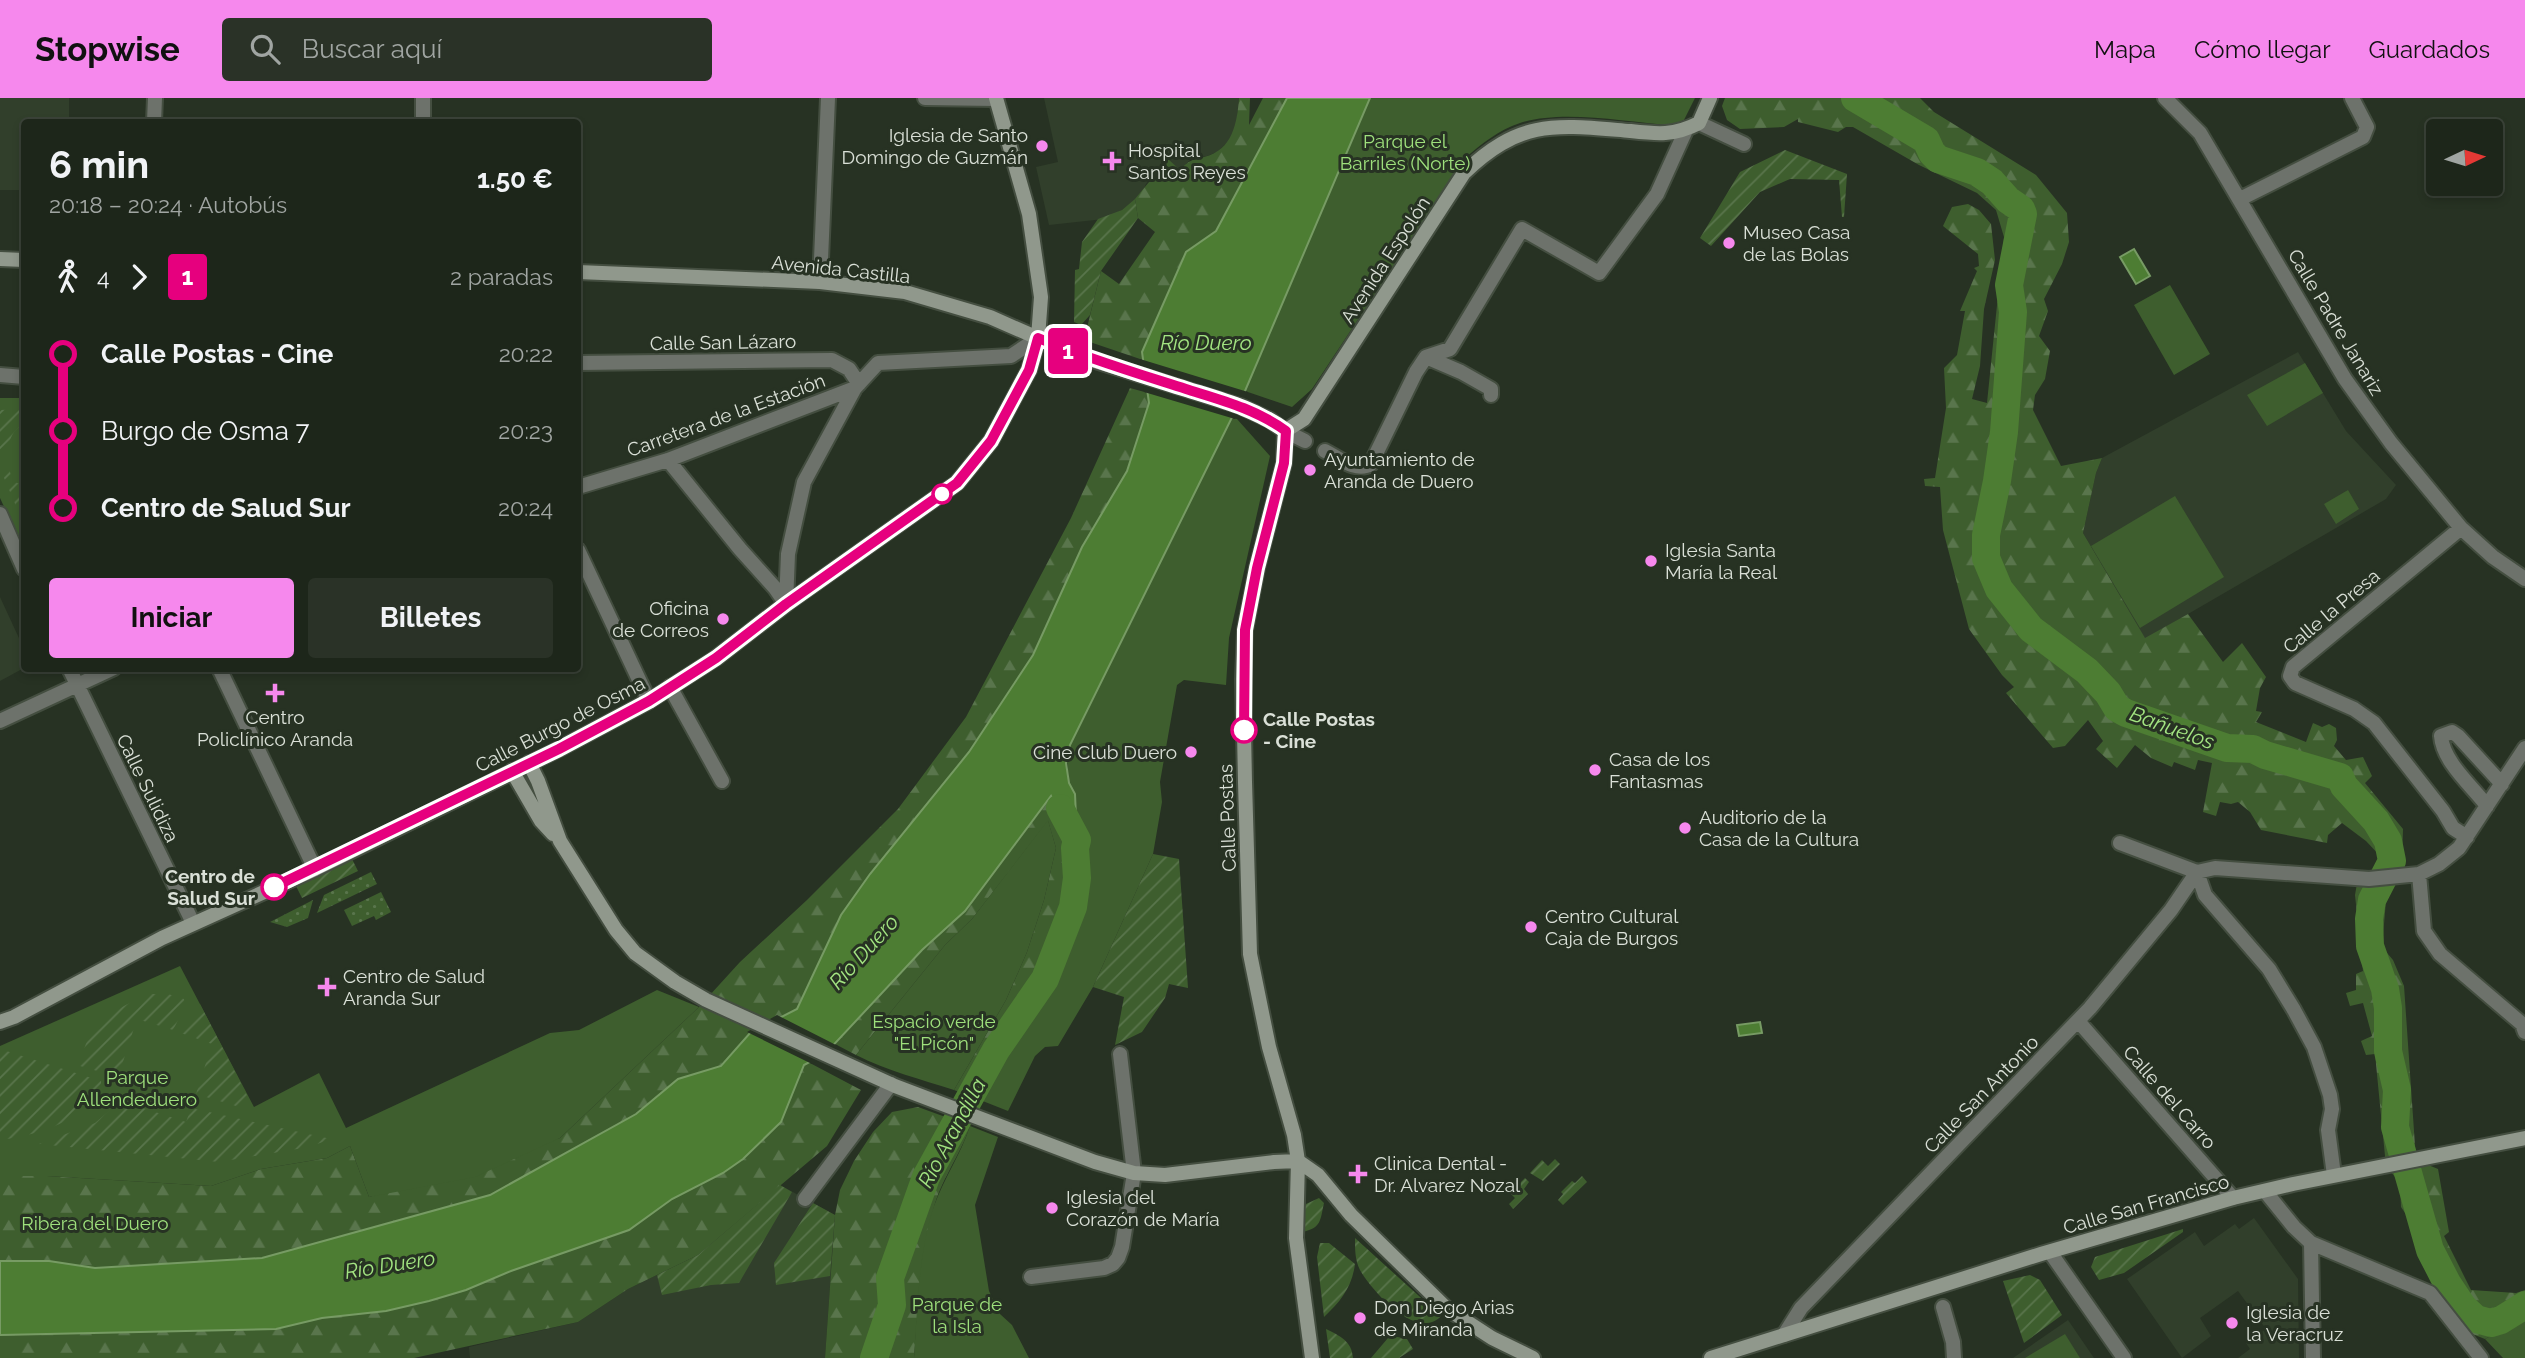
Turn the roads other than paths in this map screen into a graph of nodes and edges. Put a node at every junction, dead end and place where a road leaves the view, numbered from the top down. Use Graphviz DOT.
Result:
graph roads {
  1 [pos="155,98"];
  2 [pos="423,98"];
  3 [pos="828,98"];
  4 [pos="925,98"];
  5 [pos="2165,98"];
  6 [pos="2353,98"];
  7 [pos="996,99"];
  8 [pos="1700,115"];
  9 [pos="154,119"];
  10 [pos="422,119"];
  11 [pos="1745,144"];
  12 [pos="2240,199"];
  13 [pos="0,260"];
  14 [pos="21,260"];
  15 [pos="581,272"];
  16 [pos="820,282"];
  17 [pos="1038,338"];
  18 [pos="1426,358"];
  19 [pos="581,363"];
  20 [pos="0,375"];
  21 [pos="21,377"];
  22 [pos="857,386"];
  23 [pos="1491,395"];
  24 [pos="1284,430"];
  25 [pos="1305,441"];
  26 [pos="1325,451"];
  27 [pos="668,460"];
  28 [pos="581,485"];
  29 [pos="0,514"];
  30 [pos="2461,528"];
  31 [pos="581,556"];
  32 [pos="21,562"];
  33 [pos="2525,579"];
  34 [pos="786,604"];
  35 [pos="71,672"];
  36 [pos="104,672"];
  37 [pos="221,672"];
  38 [pos="76,684"];
  39 [pos="670,688"];
  40 [pos="649,701"];
  41 [pos="0,721"];
  42 [pos="2525,748"];
  43 [pos="529,763"];
  44 [pos="512,771"];
  45 [pos="722,781"];
  46 [pos="2502,784"];
  47 [pos="2487,806"];
  48 [pos="2468,837"];
  49 [pos="559,841"];
  50 [pos="2120,843"];
  51 [pos="315,869"];
  52 [pos="2197,872"];
  53 [pos="2419,874"];
  54 [pos="193,923"];
  55 [pos="2525,1007"];
  56 [pos="2510,1014"];
  57 [pos="2078,1021"];
  58 [pos="0,1022"];
  59 [pos="2525,1032"];
  60 [pos="1120,1054"];
  61 [pos="891,1084"];
  62 [pos="2525,1139"];
  63 [pos="1298,1161"];
  64 [pos="1134,1173"];
  65 [pos="2334,1175"];
  66 [pos="2265,1191"];
  67 [pos="2233,1198"];
  68 [pos="805,1199"];
  69 [pos="2311,1243"];
  70 [pos="2050,1252"];
  71 [pos="1031,1277"];
  72 [pos="1943,1307"];
  73 [pos="1784,1335"];
  74 [pos="1312,1358"];
  75 [pos="1533,1358"];
  76 [pos="1712,1358"];
  77 [pos="1954,1358"];
  78 [pos="2124,1358"];
  79 [pos="2313,1358"];
  80 [pos="2481,1358"];
  1 -- 9 [label="street"];
  2 -- 10 [label="street"];
  3 -- 16 [label="street"];
  4 -- 7 [label="street"];
  5 -- 12 [label="street, Calle Padre Janariz"];
  6 -- 12 [label="street"];
  7 -- 17 [label="street, Calle Burgo de Osma"];
  8 -- 11 [label="street"];
  8 -- 18 [label="street"];
  8 -- 24 [label="street, Avenida Espolón"];
  12 -- 30 [label="street, Calle Padre Janariz"];
  13 -- 14 [label="street"];
  15 -- 16 [label="street, Avenida Castilla"];
  16 -- 17 [label="street, Avenida Castilla"];
  17 -- 22 [label="street, Carretera de la Estación"];
  17 -- 24 [label="street, Avenida Castilla"];
  17 -- 34 [label="street, Calle Burgo de Osma"];
  18 -- 23 [label="street"];
  18 -- 26 [label="street"];
  19 -- 22 [label="street, Calle San Lázaro"];
  20 -- 21 [label="street"];
  22 -- 27 [label="street, Carretera de la Estación"];
  22 -- 34 [label="street"];
  24 -- 25 [label="street"];
  24 -- 63 [label="street, Calle Postas"];
  27 -- 28 [label="street, Carretera de la Estación"];
  27 -- 34 [label="street"];
  29 -- 32 [label="street"];
  30 -- 33 [label="street, Calle Padre Janariz"];
  30 -- 48 [label="street, Calle la Presa"];
  31 -- 40 [label="street"];
  34 -- 39 [label="street, Calle Burgo de Osma"];
  35 -- 38 [label="street, Calle Sulidiza"];
  36 -- 38 [label="street"];
  37 -- 51 [label="street"];
  38 -- 41 [label="street"];
  38 -- 54 [label="street, Calle Sulidiza"];
  39 -- 40 [label="street, Calle Burgo de Osma"];
  39 -- 45 [label="street"];
  40 -- 43 [label="street, Calle Burgo de Osma"];
  42 -- 46 [label="street"];
  43 -- 44 [label="street, Calle Burgo de Osma"];
  43 -- 49 [label="street"];
  44 -- 49 [label="street"];
  44 -- 51 [label="street, Calle Burgo de Osma"];
  46 -- 47 [label="street"];
  46 -- 47 [label="street"];
  47 -- 48 [label="street"];
  48 -- 53 [label="street"];
  49 -- 61 [label="street"];
  50 -- 52 [label="street"];
  51 -- 54 [label="street, Calle Burgo de Osma"];
  52 -- 53 [label="street"];
  52 -- 57 [label="street, Calle San Antonio"];
  52 -- 65 [label="street"];
  53 -- 56 [label="street"];
  54 -- 58 [label="street, Calle Burgo de Osma"];
  55 -- 56 [label="street"];
  56 -- 59 [label="street"];
  57 -- 67 [label="street, Calle del Carro"];
  57 -- 73 [label="street, Calle San Antonio"];
  60 -- 64 [label="street"];
  61 -- 64 [label="street"];
  61 -- 68 [label="street"];
  62 -- 65 [label="street, Calle San Francisco"];
  63 -- 64 [label="street"];
  63 -- 74 [label="street, Calle Postas"];
  63 -- 75 [label="street"];
  64 -- 71 [label="street"];
  65 -- 66 [label="street, Calle San Francisco"];
  66 -- 67 [label="street, Calle San Francisco"];
  66 -- 69 [label="street"];
  67 -- 70 [label="street, Calle San Francisco"];
  69 -- 79 [label="street"];
  69 -- 80 [label="street"];
  70 -- 73 [label="street, Calle San Francisco"];
  70 -- 78 [label="street"];
  72 -- 77 [label="street"];
  73 -- 76 [label="street, Calle San Francisco"];
}
